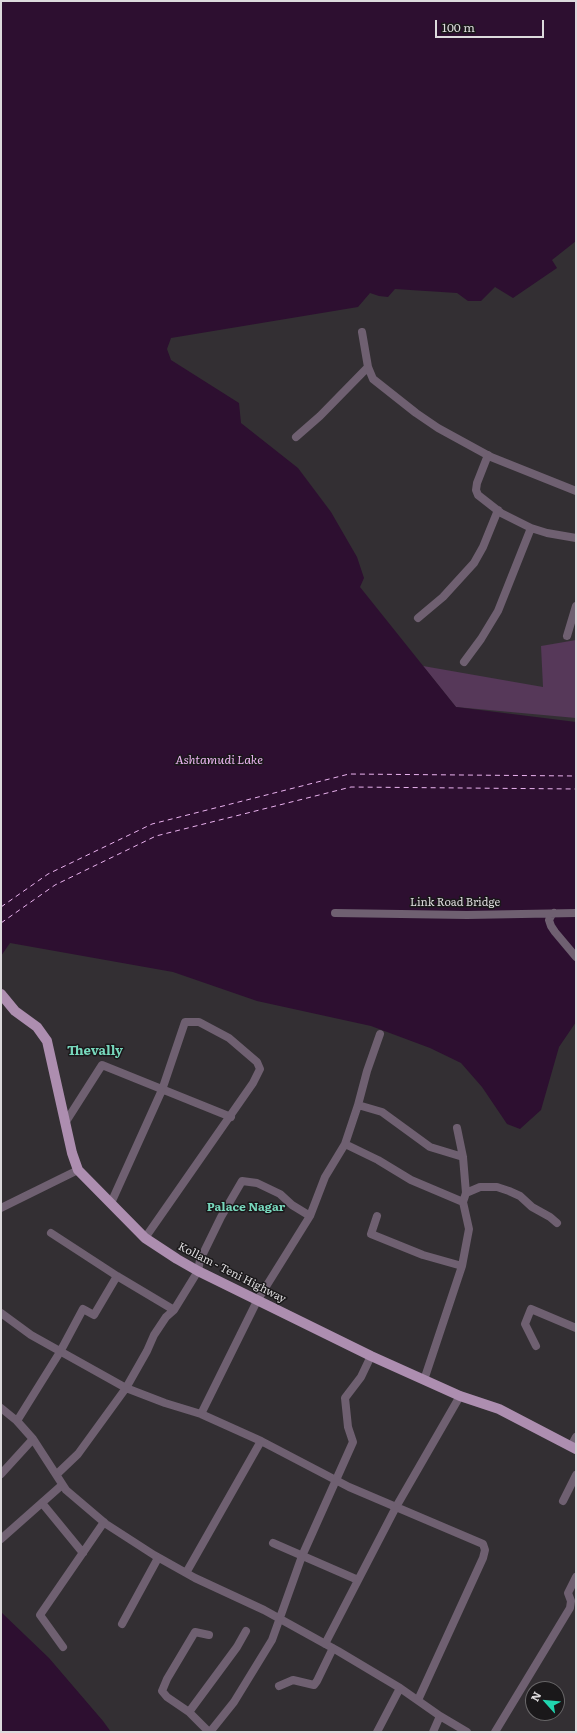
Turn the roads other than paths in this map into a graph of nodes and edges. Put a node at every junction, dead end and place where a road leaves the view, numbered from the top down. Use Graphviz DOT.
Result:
graph roads {
  1 [pos="362,332"];
  2 [pos="368,366"];
  3 [pos="296,437"];
  4 [pos="488,455"];
  5 [pos="576,491"];
  6 [pos="498,510"];
  7 [pos="531,528"];
  8 [pos="576,538"];
  9 [pos="576,606"];
  10 [pos="418,618"];
  11 [pos="567,636"];
  12 [pos="464,662"];
  13 [pos="576,913"];
  14 [pos="335,914"];
  15 [pos="554,914"];
  16 [pos="576,957"];
  17 [pos="2,994"];
  18 [pos="380,1034"];
  19 [pos="162,1090"];
  20 [pos="358,1105"];
  21 [pos="231,1117"];
  22 [pos="65,1123"];
  23 [pos="457,1128"];
  24 [pos="345,1144"];
  25 [pos="463,1157"];
  26 [pos="78,1170"];
  27 [pos="466,1193"];
  28 [pos="463,1202"];
  29 [pos="111,1203"];
  30 [pos="1,1208"];
  31 [pos="310,1216"];
  32 [pos="377,1216"];
  33 [pos="557,1223"];
  34 [pos="52,1233"];
  35 [pos="145,1238"];
  36 [pos="462,1266"];
  37 [pos="198,1271"];
  38 [pos="117,1276"];
  39 [pos="257,1301"];
  40 [pos="174,1310"];
  41 [pos="1,1313"];
  42 [pos="576,1328"];
  43 [pos="536,1346"];
  44 [pos="60,1352"];
  45 [pos="371,1356"];
  46 [pos="424,1380"];
  47 [pos="126,1388"];
  48 [pos="460,1396"];
  49 [pos="1,1408"];
  50 [pos="201,1414"];
  51 [pos="17,1421"];
  52 [pos="576,1437"];
  53 [pos="34,1439"];
  54 [pos="261,1441"];
  55 [pos="574,1447"];
  56 [pos="1,1474"];
  57 [pos="57,1474"];
  58 [pos="576,1475"];
  59 [pos="337,1480"];
  60 [pos="62,1485"];
  61 [pos="563,1501"];
  62 [pos="42,1503"];
  63 [pos="396,1507"];
  64 [pos="104,1522"];
  65 [pos="1,1538"];
  66 [pos="273,1543"];
  67 [pos="82,1553"];
  68 [pos="302,1556"];
  69 [pos="158,1558"];
  70 [pos="186,1573"];
  71 [pos="576,1576"];
  72 [pos="358,1580"];
  73 [pos="279,1619"];
  74 [pos="122,1624"];
  75 [pos="246,1631"];
  76 [pos="209,1635"];
  77 [pos="324,1644"];
  78 [pos="63,1647"];
  79 [pos="333,1648"];
  80 [pos="279,1686"];
  81 [pos="400,1688"];
  82 [pos="418,1700"];
  83 [pos="189,1712"];
  84 [pos="440,1716"];
  85 [pos="210,1732"];
  86 [pos="377,1732"];
  87 [pos="433,1732"];
  88 [pos="467,1732"];
  89 [pos="495,1732"];
  1 -- 2 [label="street"];
  2 -- 3 [label="street"];
  2 -- 4 [label="street"];
  4 -- 5 [label="street"];
  4 -- 6 [label="street"];
  6 -- 7 [label="street"];
  6 -- 10 [label="street"];
  7 -- 8 [label="street"];
  7 -- 12 [label="street"];
  9 -- 11 [label="street"];
  13 -- 15 [label="street, Link Road Bridge"];
  14 -- 15 [label="street, Link Road Bridge"];
  15 -- 16 [label="street"];
  17 -- 22 [label="main road, Kollam - Teni Highway"];
  18 -- 20 [label="street"];
  19 -- 21 [label="street"];
  19 -- 21 [label="street"];
  19 -- 22 [label="street"];
  19 -- 29 [label="street"];
  20 -- 24 [label="street"];
  20 -- 25 [label="street"];
  21 -- 35 [label="street"];
  22 -- 26 [label="main road, Kollam - Teni Highway"];
  23 -- 25 [label="street"];
  24 -- 28 [label="street"];
  24 -- 31 [label="street"];
  25 -- 27 [label="street"];
  26 -- 29 [label="main road, Kollam - Teni Highway"];
  26 -- 30 [label="street"];
  27 -- 28 [label="street"];
  27 -- 33 [label="street"];
  28 -- 36 [label="street"];
  29 -- 35 [label="main road, Kollam - Teni Highway"];
  31 -- 37 [label="street"];
  31 -- 39 [label="street"];
  32 -- 36 [label="street"];
  34 -- 38 [label="street"];
  35 -- 37 [label="main road, Kollam - Teni Highway"];
  36 -- 46 [label="street"];
  37 -- 39 [label="main road, Kollam - Teni Highway"];
  37 -- 40 [label="street"];
  38 -- 40 [label="street"];
  38 -- 44 [label="street"];
  39 -- 45 [label="main road, Kollam - Teni Highway"];
  39 -- 50 [label="street"];
  40 -- 47 [label="street"];
  41 -- 44 [label="street"];
  42 -- 43 [label="street"];
  44 -- 47 [label="street"];
  44 -- 51 [label="street"];
  45 -- 46 [label="main road, Kollam - Teni Highway"];
  45 -- 59 [label="street"];
  46 -- 48 [label="main road, Kollam - Teni Highway"];
  47 -- 50 [label="street"];
  47 -- 57 [label="street"];
  48 -- 55 [label="main road, Kollam - Teni Highway"];
  48 -- 63 [label="street"];
  49 -- 51 [label="street"];
  50 -- 54 [label="street"];
  51 -- 53 [label="street"];
  52 -- 55 [label="street"];
  53 -- 56 [label="street"];
  53 -- 57 [label="street"];
  54 -- 59 [label="street"];
  54 -- 70 [label="street"];
  57 -- 60 [label="street"];
  58 -- 61 [label="street"];
  59 -- 63 [label="street"];
  59 -- 68 [label="street"];
  60 -- 62 [label="street"];
  60 -- 64 [label="street"];
  62 -- 65 [label="street"];
  62 -- 67 [label="street"];
  63 -- 72 [label="street"];
  63 -- 82 [label="street"];
  64 -- 67 [label="street"];
  64 -- 69 [label="street"];
  66 -- 68 [label="street"];
  67 -- 78 [label="street"];
  68 -- 72 [label="street"];
  68 -- 73 [label="street"];
  69 -- 70 [label="street"];
  69 -- 74 [label="street"];
  70 -- 73 [label="street"];
  71 -- 89 [label="street"];
  72 -- 77 [label="street"];
  73 -- 77 [label="street"];
  73 -- 85 [label="street"];
  75 -- 83 [label="street"];
  76 -- 83 [label="street"];
  77 -- 79 [label="street"];
  79 -- 80 [label="street"];
  79 -- 81 [label="street"];
  81 -- 82 [label="street"];
  81 -- 86 [label="street"];
  82 -- 84 [label="street"];
  83 -- 85 [label="street"];
  84 -- 87 [label="street"];
  84 -- 88 [label="street"];
}
